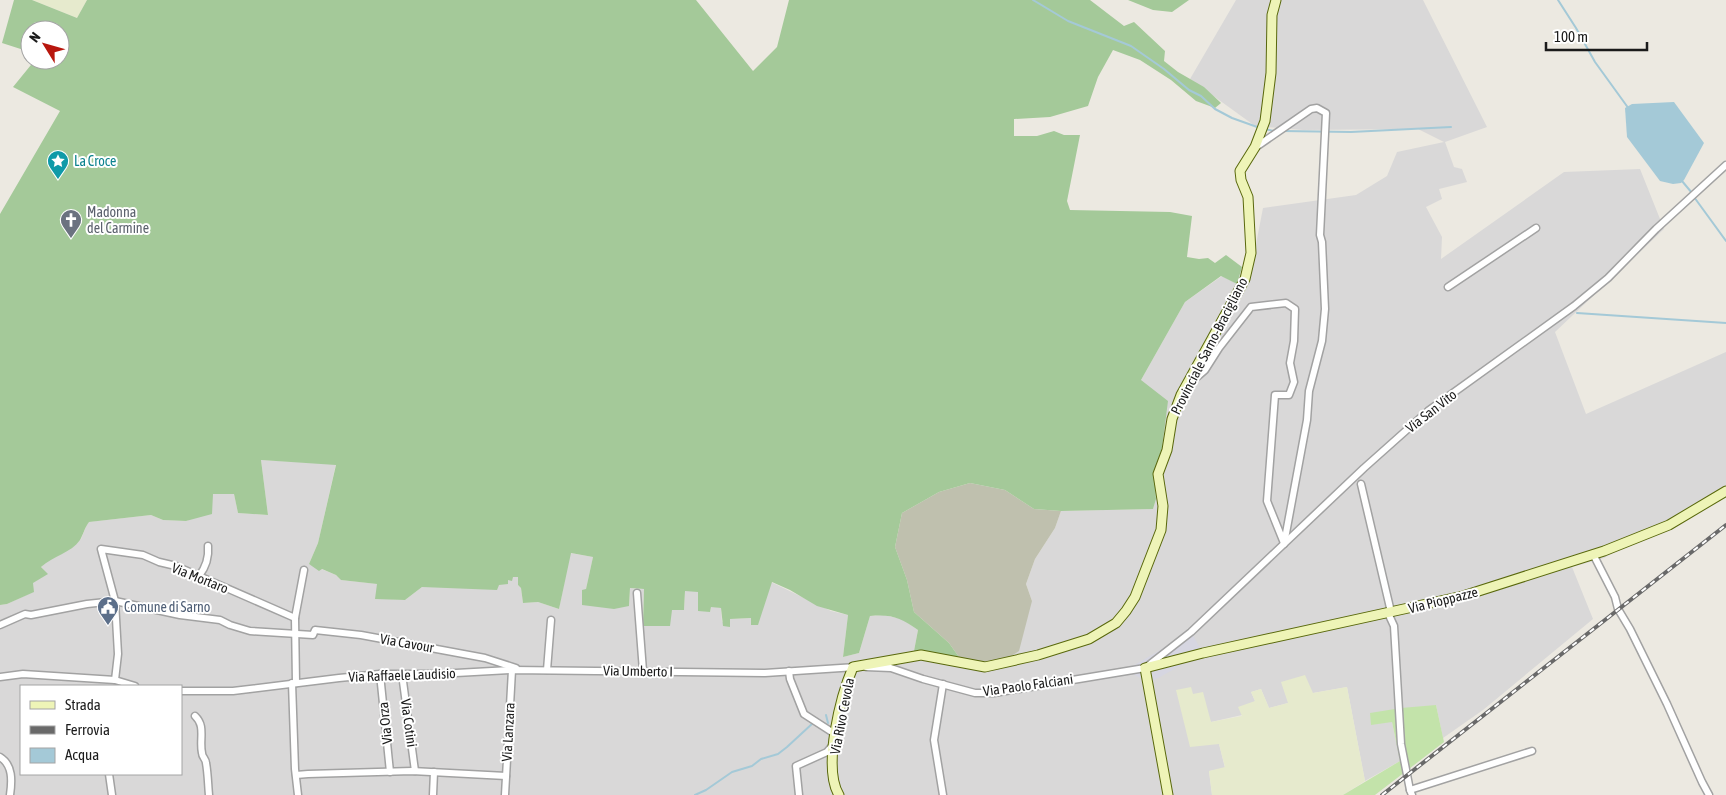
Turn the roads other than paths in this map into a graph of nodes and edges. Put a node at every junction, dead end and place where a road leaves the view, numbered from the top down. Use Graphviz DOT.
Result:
graph roads {
  1 [pos="1276,0"];
  2 [pos="1255,147"];
  3 [pos="1726,165"];
  4 [pos="1536,228"];
  5 [pos="1448,287"];
  6 [pos="1185,387"];
  7 [pos="1361,484"];
  8 [pos="1726,491"];
  9 [pos="1284,544"];
  10 [pos="208,546"];
  11 [pos="1593,554"];
  12 [pos="304,570"];
  13 [pos="198,576"];
  14 [pos="637,593"];
  15 [pos="115,601"];
  16 [pos="1390,613"];
  17 [pos="295,618"];
  18 [pos="551,620"];
  19 [pos="0,625"];
  20 [pos="294,633"];
  21 [pos="853,667"];
  22 [pos="1145,668"];
  23 [pos="512,670"];
  24 [pos="522,670"];
  25 [pos="547,670"];
  26 [pos="643,671"];
  27 [pos="789,671"];
  28 [pos="380,674"];
  29 [pos="402,674"];
  30 [pos="0,676"];
  31 [pos="92,679"];
  32 [pos="115,680"];
  33 [pos="294,683"];
  34 [pos="943,684"];
  35 [pos="95,685"];
  36 [pos="132,685"];
  37 [pos="182,691"];
  38 [pos="195,716"];
  39 [pos="835,734"];
  40 [pos="833,745"];
  41 [pos="1532,751"];
  42 [pos="0,757"];
  43 [pos="416,771"];
  44 [pos="390,772"];
  45 [pos="434,772"];
  46 [pos="110,775"];
  47 [pos="296,776"];
  48 [pos="506,776"];
  49 [pos="1411,793"];
  50 [pos="10,795"];
  51 [pos="112,795"];
  52 [pos="209,795"];
  53 [pos="298,795"];
  54 [pos="433,795"];
  55 [pos="505,795"];
  56 [pos="799,795"];
  57 [pos="839,795"];
  58 [pos="943,795"];
  59 [pos="1168,795"];
  60 [pos="1709,795"];
  1 -- 2 [label="street, Provinciale Sarno-Bracigliano"];
  2 -- 6 [label="street, Provinciale Sarno-Bracigliano"];
  2 -- 9 [label="street"];
  3 -- 9 [label="street, Via San Vito"];
  4 -- 5 [label="street"];
  6 -- 9 [label="street"];
  6 -- 21 [label="street, Provinciale Sarno-Bracigliano"];
  7 -- 16 [label="street"];
  8 -- 11 [label="street, Via Pioppazze"];
  9 -- 22 [label="street, Via San Vito"];
  10 -- 13 [label="street"];
  11 -- 16 [label="street, Via Pioppazze"];
  11 -- 60 [label="street"];
  12 -- 17 [label="street"];
  13 -- 15 [label="street, Via Mortaro"];
  13 -- 17 [label="street, Via Mortaro"];
  14 -- 26 [label="street"];
  15 -- 19 [label="street"];
  15 -- 20 [label="street"];
  15 -- 32 [label="street"];
  16 -- 22 [label="street, Via Pioppazze"];
  16 -- 49 [label="street"];
  17 -- 20 [label="street"];
  18 -- 25 [label="street"];
  20 -- 24 [label="street, Via Cavour"];
  20 -- 33 [label="street"];
  21 -- 27 [label="street, Via Paolo Falciani"];
  21 -- 34 [label="street, Via Paolo Falciani"];
  21 -- 39 [label="street, Via Rivo Cevola"];
  22 -- 34 [label="street, Via Paolo Falciani"];
  22 -- 59 [label="street"];
  23 -- 24 [label="street, Via Umberto I"];
  23 -- 29 [label="street, Via Raffaele Laudisio"];
  23 -- 48 [label="street, Via Lanzara"];
  24 -- 25 [label="street, Via Umberto I"];
  25 -- 26 [label="street, Via Umberto I"];
  26 -- 27 [label="street, Via Umberto I"];
  27 -- 39 [label="street"];
  28 -- 29 [label="street, Via Raffaele Laudisio"];
  28 -- 33 [label="street, Via Raffaele Laudisio"];
  28 -- 44 [label="street, Via Orza"];
  29 -- 43 [label="street, Via Cotini"];
  30 -- 31 [label="street"];
  31 -- 32 [label="street"];
  31 -- 35 [label="street"];
  32 -- 36 [label="street"];
  33 -- 37 [label="street, Via Raffaele Laudisio"];
  33 -- 47 [label="street"];
  34 -- 58 [label="street"];
  38 -- 52 [label="street"];
  39 -- 40 [label="street, Via Rivo Cevola"];
  40 -- 56 [label="street"];
  40 -- 57 [label="street, Via Rivo Cevola"];
  41 -- 49 [label="street"];
  42 -- 50 [label="street"];
  43 -- 44 [label="street"];
  43 -- 45 [label="street"];
  44 -- 47 [label="street"];
  45 -- 48 [label="street"];
  45 -- 54 [label="street"];
  46 -- 51 [label="street"];
  47 -- 53 [label="street"];
  48 -- 55 [label="street, Via Lanzara"];
}
